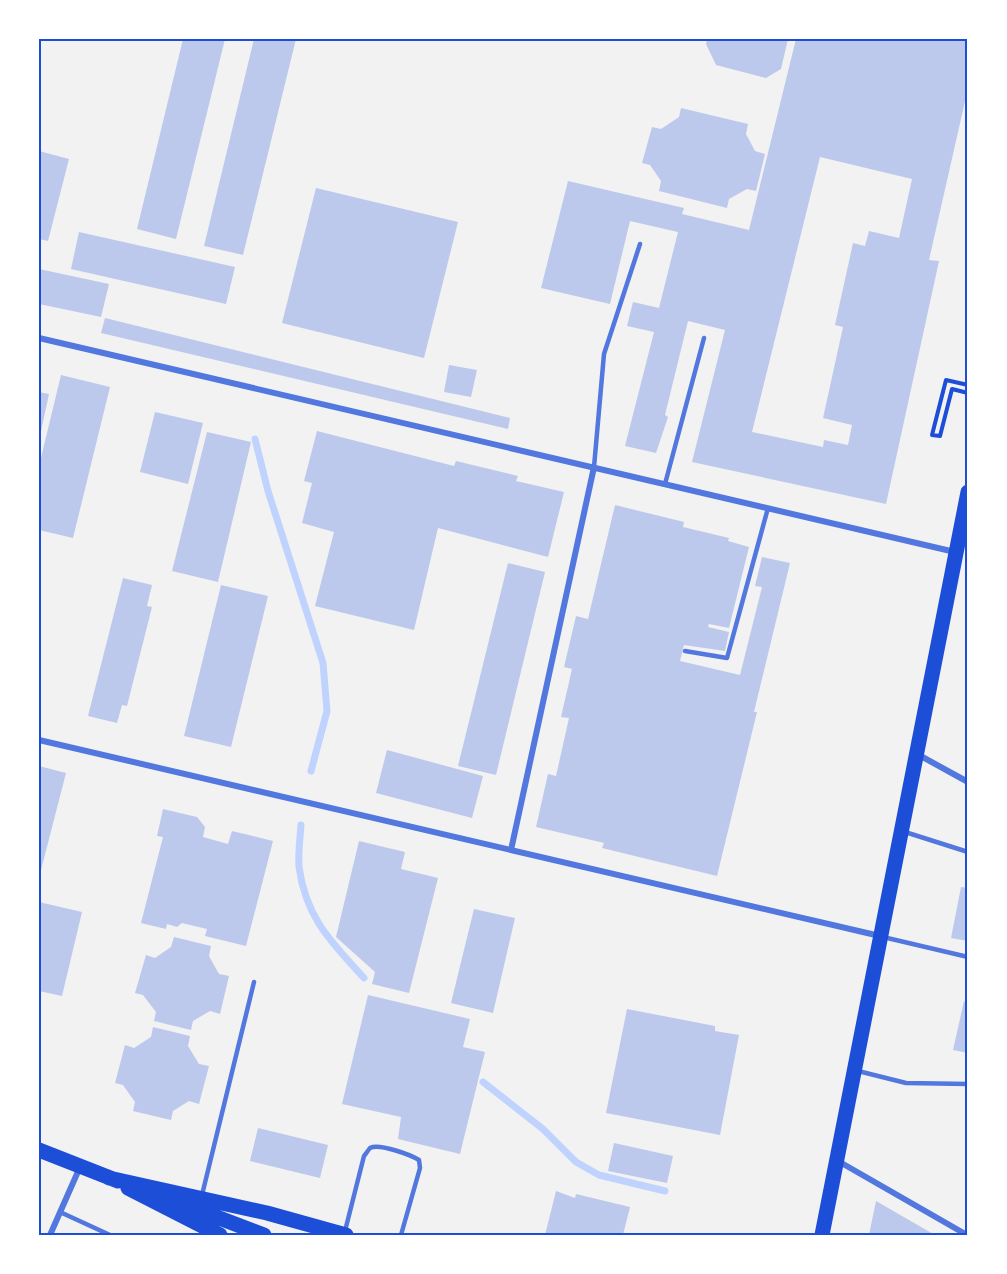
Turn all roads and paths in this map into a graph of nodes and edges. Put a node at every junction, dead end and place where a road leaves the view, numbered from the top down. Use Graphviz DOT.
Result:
graph roads {
  1 [pos="640,244"];
  2 [pos="39,338"];
  3 [pos="704,338"];
  4 [pos="968,385"];
  5 [pos="968,393"];
  6 [pos="594,467"];
  7 [pos="665,484"];
  8 [pos="968,492"];
  9 [pos="768,508"];
  10 [pos="956,552"];
  11 [pos="685,651"];
  12 [pos="39,740"];
  13 [pos="916,754"];
  14 [pos="968,782"];
  15 [pos="901,831"];
  16 [pos="511,850"];
  17 [pos="968,852"];
  18 [pos="881,936"];
  19 [pos="968,957"];
  20 [pos="254,982"];
  21 [pos="855,1070"];
  22 [pos="968,1084"];
  23 [pos="39,1150"];
  24 [pos="837,1160"];
  25 [pos="80,1167"];
  26 [pos="109,1178"];
  27 [pos="201,1198"];
  28 [pos="60,1212"];
  29 [pos="50,1235"];
  30 [pos="110,1235"];
  31 [pos="220,1235"];
  32 [pos="264,1235"];
  33 [pos="345,1235"];
  34 [pos="401,1235"];
  35 [pos="822,1235"];
  36 [pos="967,1235"];
  1 -- 6 [label="lane"];
  2 -- 6 [label="street"];
  3 -- 7 [label="lane"];
  4 -- 5 [label="path"];
  6 -- 7 [label="street"];
  6 -- 16 [label="street"];
  7 -- 9 [label="street"];
  8 -- 10 [label="main road"];
  9 -- 10 [label="street"];
  9 -- 11 [label="lane"];
  10 -- 13 [label="main road"];
  12 -- 16 [label="street"];
  13 -- 14 [label="street"];
  13 -- 15 [label="main road"];
  15 -- 17 [label="lane"];
  15 -- 18 [label="main road"];
  16 -- 18 [label="street"];
  18 -- 19 [label="lane"];
  18 -- 21 [label="main road"];
  20 -- 27 [label="lane"];
  21 -- 22 [label="lane"];
  21 -- 24 [label="main road"];
  23 -- 25 [label="main road"];
  24 -- 35 [label="main road"];
  24 -- 36 [label="street"];
  25 -- 26 [label="main road"];
  25 -- 28 [label="street"];
  26 -- 27 [label="main road"];
  26 -- 31 [label="main road"];
  26 -- 32 [label="main road"];
  27 -- 33 [label="main road"];
  28 -- 29 [label="street"];
  28 -- 30 [label="lane"];
  33 -- 34 [label="lane"];
}
